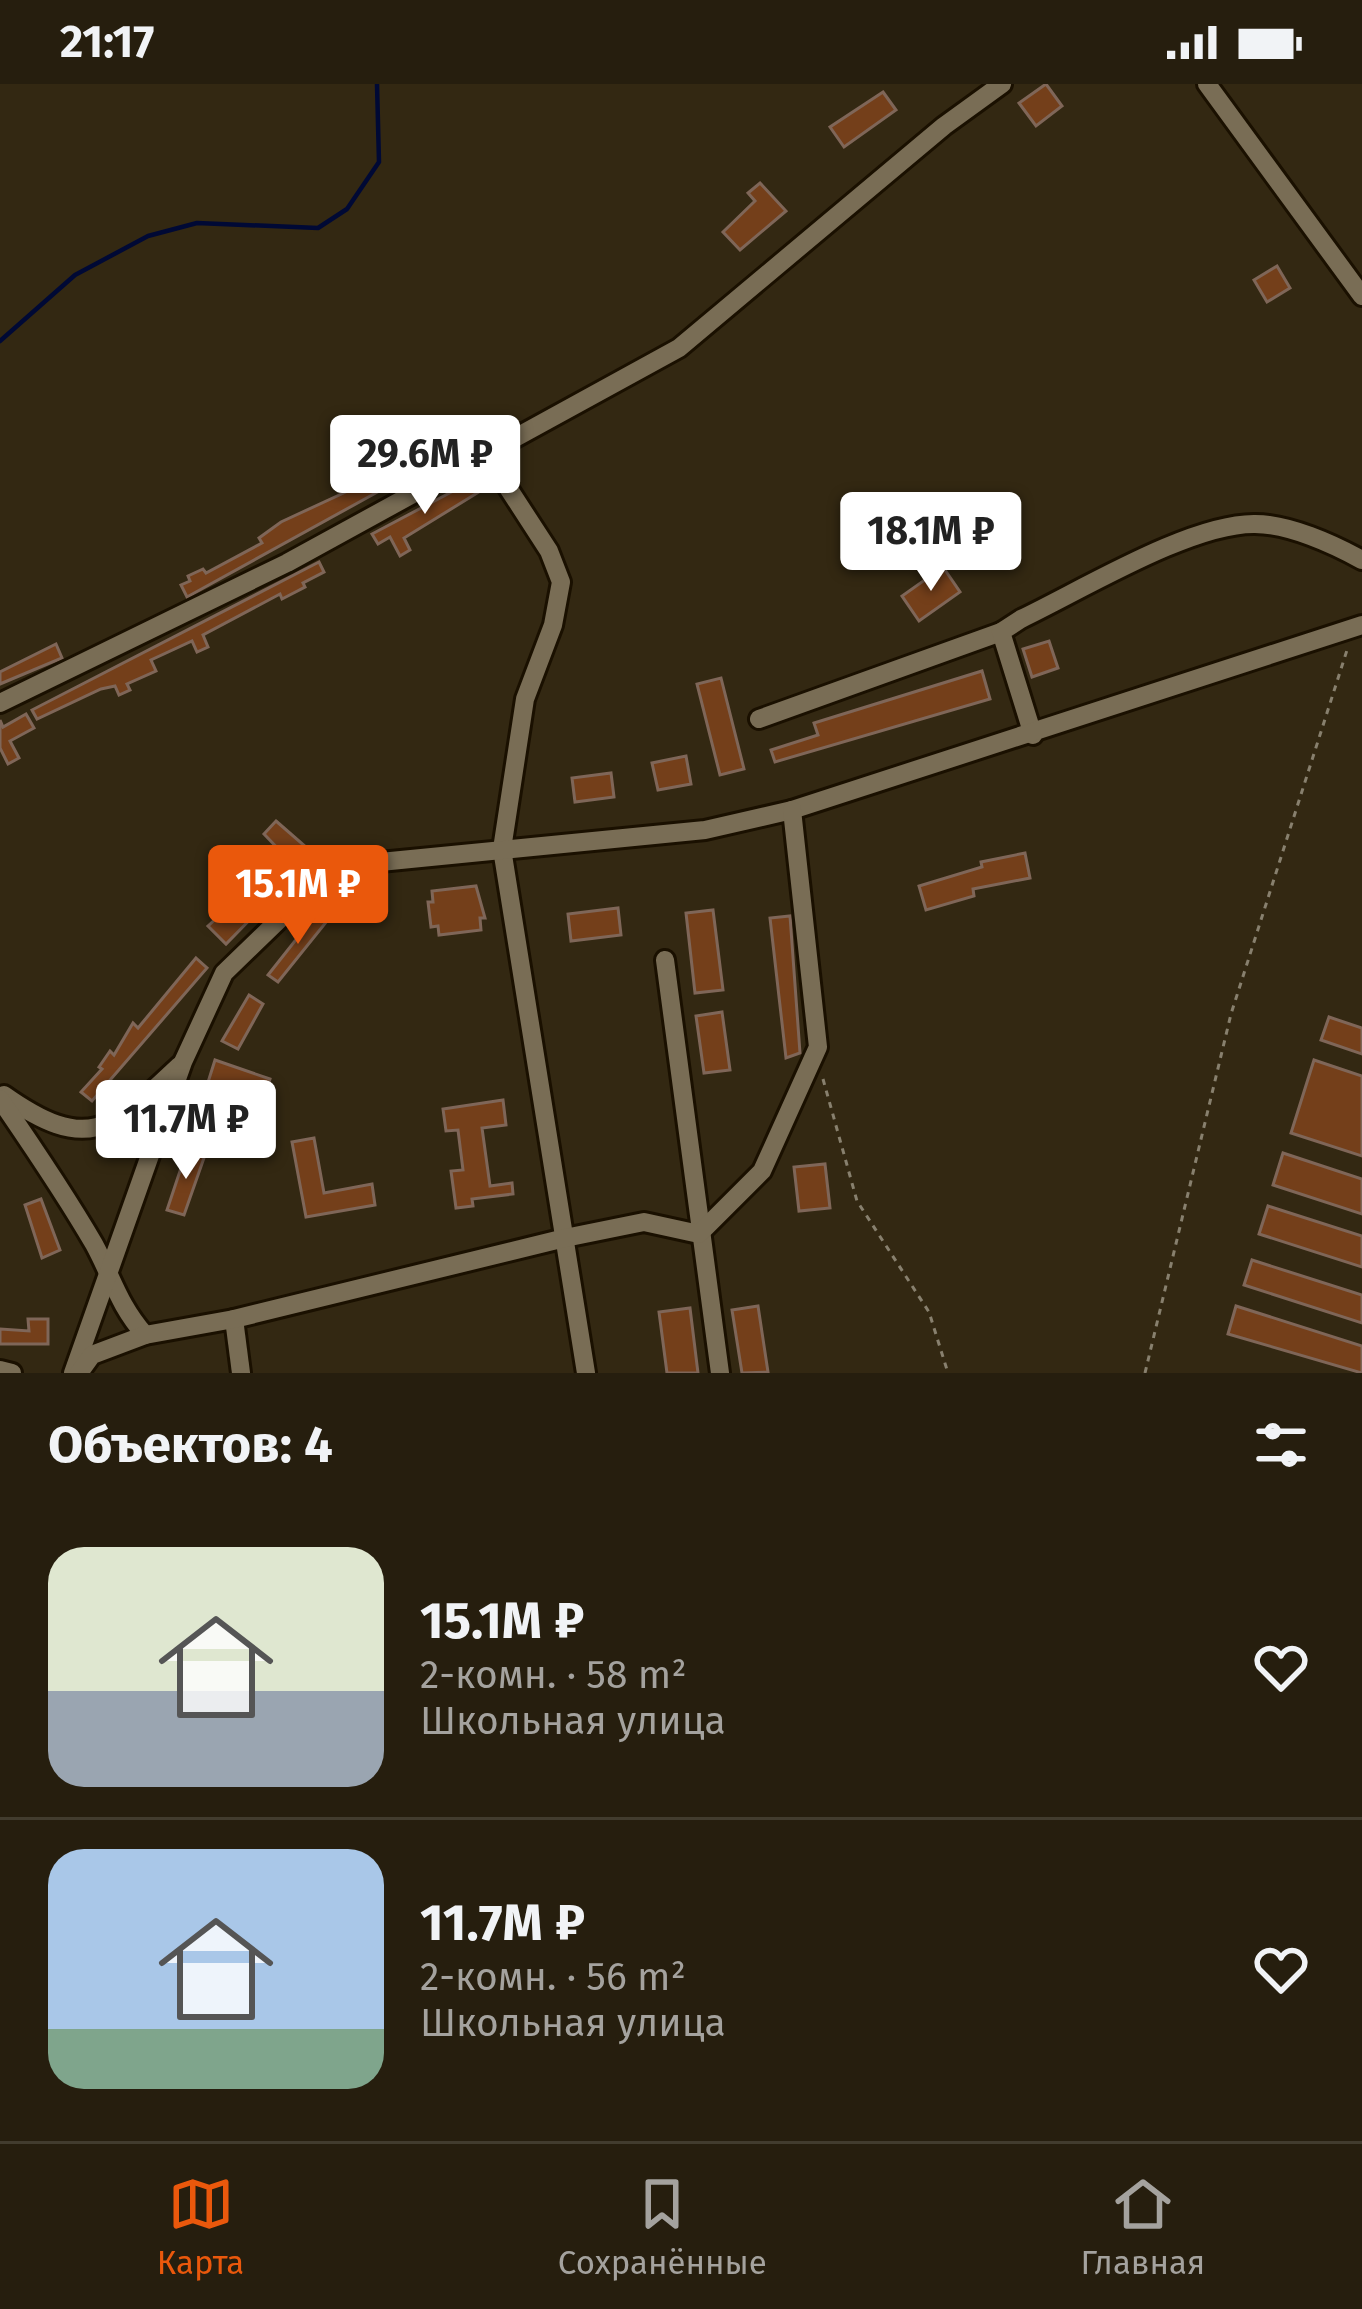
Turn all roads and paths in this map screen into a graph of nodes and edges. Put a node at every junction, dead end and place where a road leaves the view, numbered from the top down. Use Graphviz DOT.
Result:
graph roads {
  1 [pos="1002,84"];
  2 [pos="1207,84"];
  3 [pos="1362,296"];
  4 [pos="488,457"];
  5 [pos="1362,560"];
  6 [pos="1358,627"];
  7 [pos="1001,632"];
  8 [pos="0,703"];
  9 [pos="759,719"];
  10 [pos="1033,735"];
  11 [pos="793,810"];
  12 [pos="502,849"];
  13 [pos="665,960"];
  14 [pos="818,1047"];
  15 [pos="183,1062"];
  16 [pos="0,1096"];
  17 [pos="699,1234"];
  18 [pos="565,1238"];
  19 [pos="109,1271"];
  20 [pos="234,1319"];
  21 [pos="145,1335"];
  22 [pos="0,1370"];
  23 [pos="11,1373"];
  24 [pos="76,1373"];
  25 [pos="241,1373"];
  26 [pos="586,1373"];
  27 [pos="720,1373"];
  28 [pos="948,1373"];
  29 [pos="1145,1373"];
  1 -- 4 [label="street"];
  2 -- 3 [label="street"];
  4 -- 8 [label="street"];
  4 -- 12 [label="street"];
  5 -- 7 [label="street"];
  6 -- 10 [label="street"];
  6 -- 29 [label="path"];
  7 -- 9 [label="street"];
  7 -- 10 [label="street"];
  10 -- 11 [label="street"];
  11 -- 12 [label="street"];
  11 -- 14 [label="street"];
  12 -- 15 [label="street"];
  12 -- 18 [label="street"];
  13 -- 17 [label="street"];
  14 -- 17 [label="street"];
  14 -- 28 [label="path"];
  15 -- 16 [label="street"];
  15 -- 19 [label="street"];
  16 -- 19 [label="street"];
  17 -- 18 [label="street"];
  17 -- 27 [label="street"];
  18 -- 20 [label="street"];
  18 -- 26 [label="street"];
  19 -- 21 [label="street"];
  19 -- 24 [label="street"];
  20 -- 21 [label="street"];
  20 -- 25 [label="street"];
  21 -- 24 [label="street"];
  22 -- 23 [label="street"];
}
